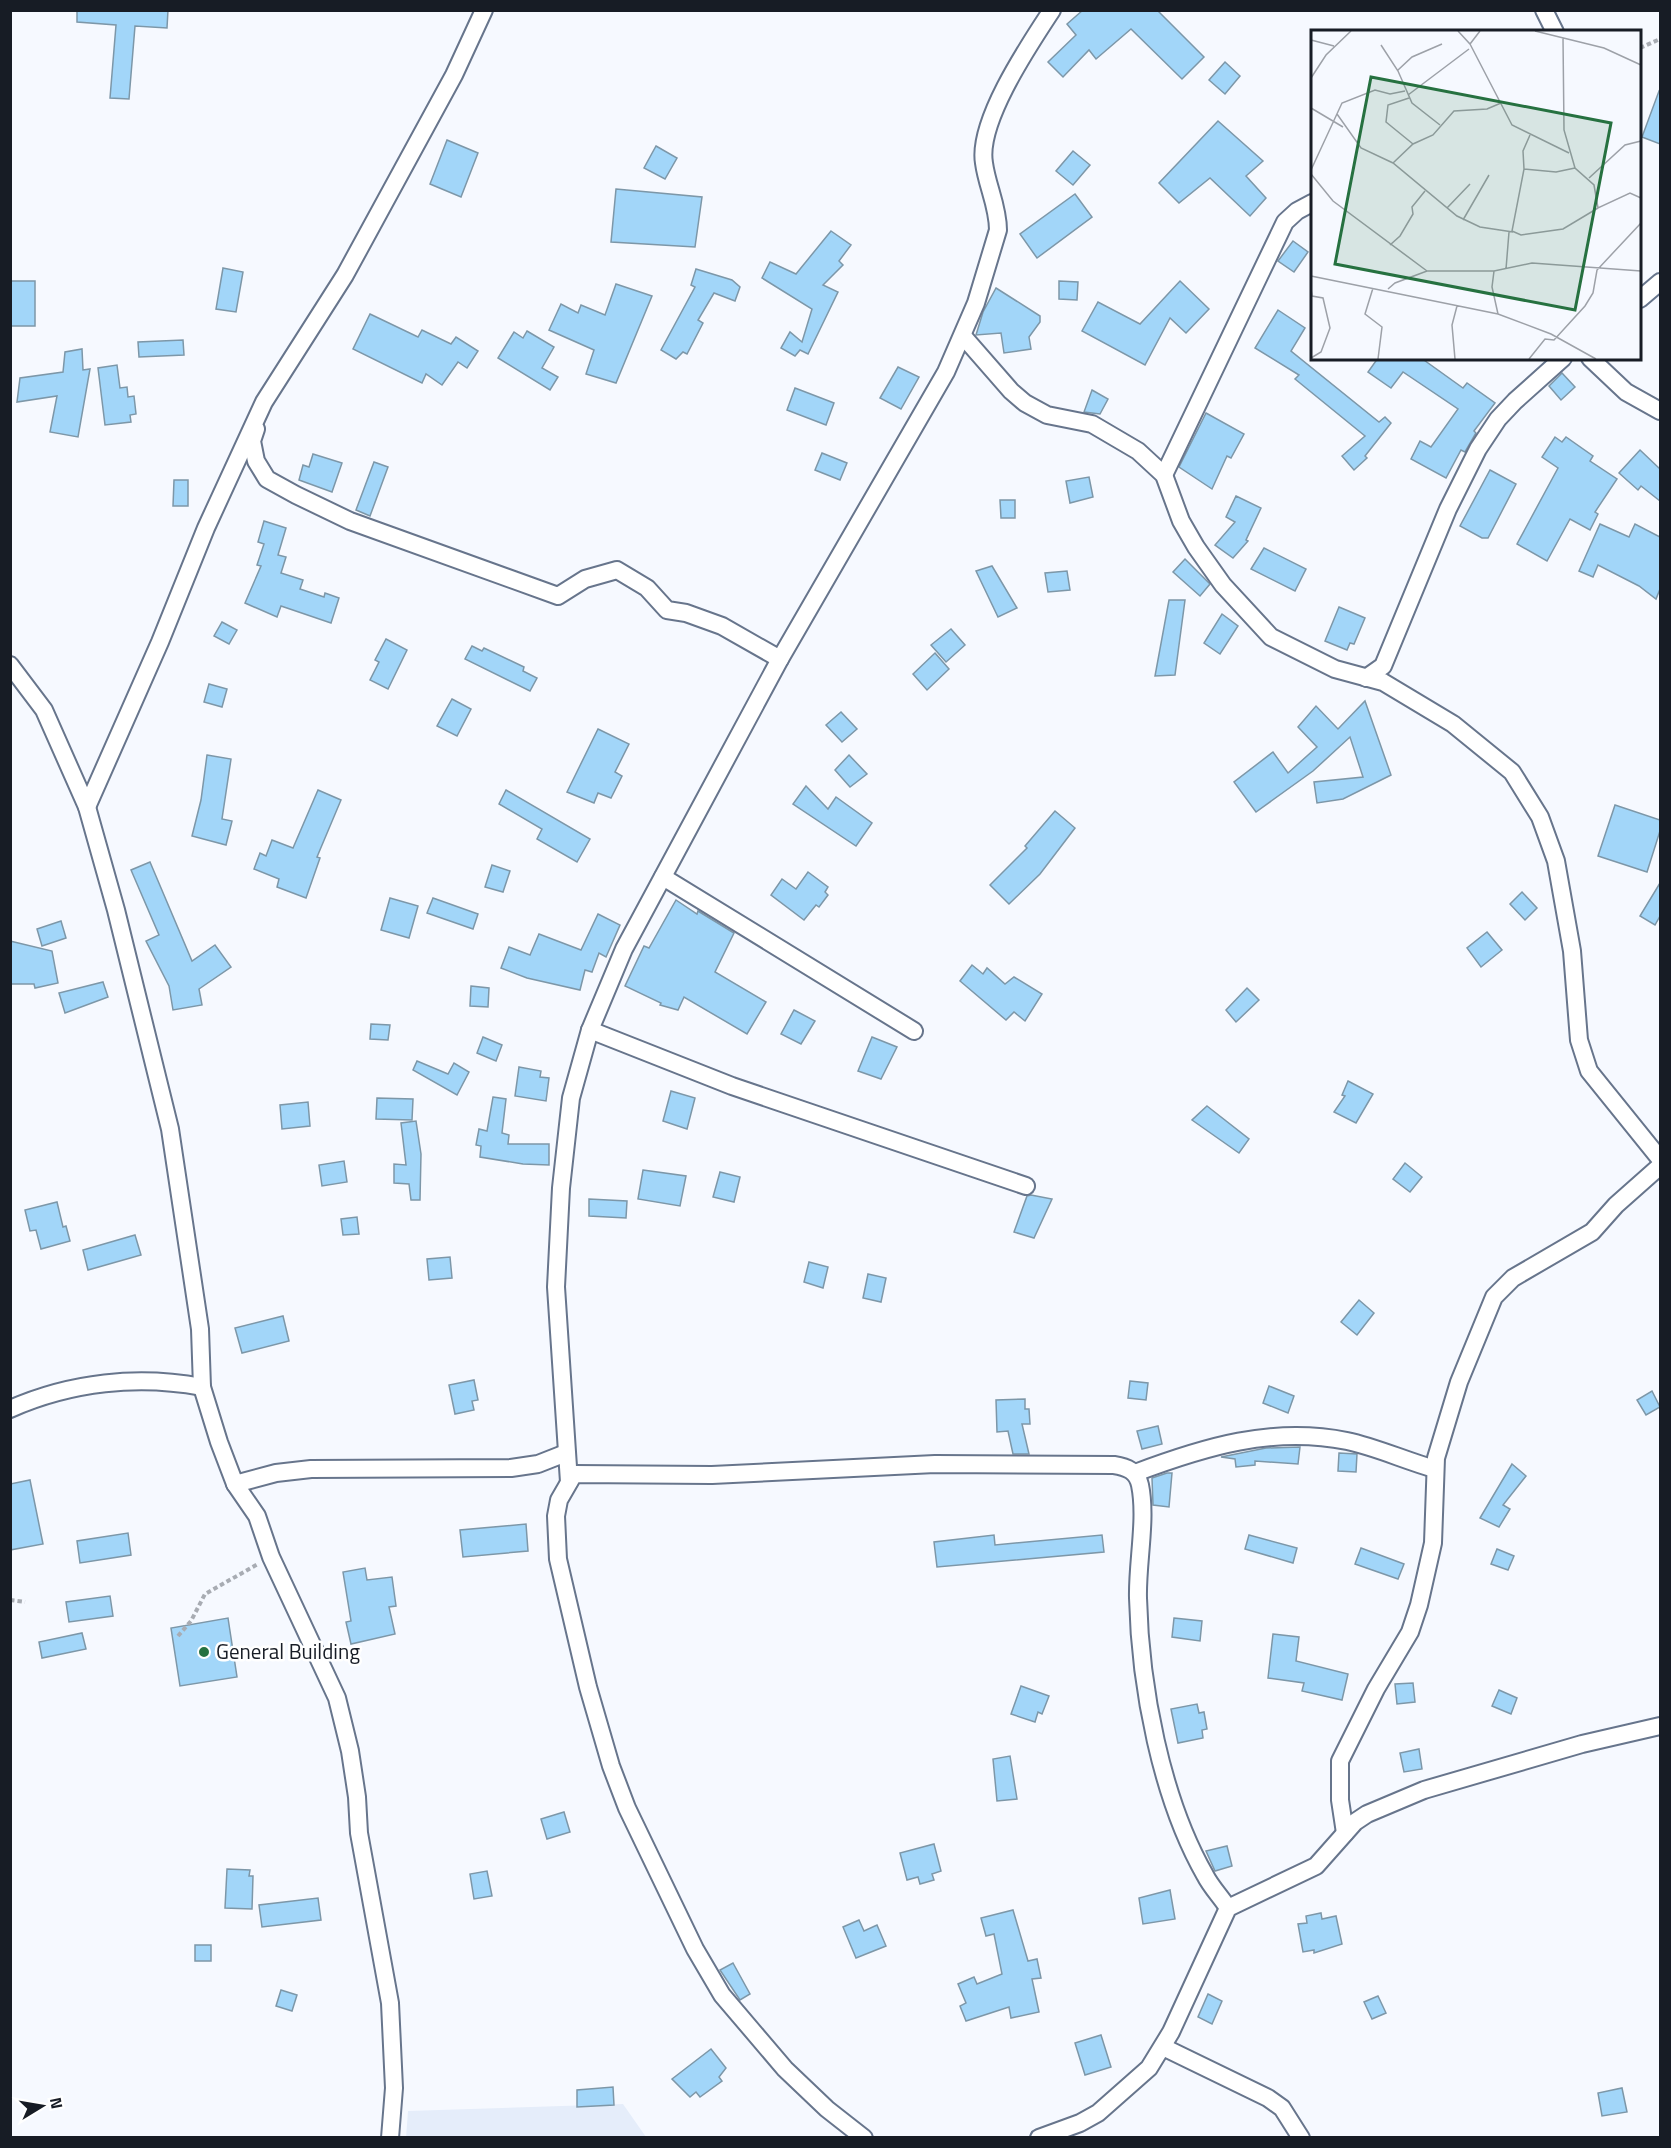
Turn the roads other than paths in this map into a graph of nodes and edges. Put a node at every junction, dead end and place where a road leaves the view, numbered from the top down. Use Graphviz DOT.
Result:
graph roads {
  1 [pos="484,10"];
  2 [pos="1052,10"];
  3 [pos="1544,10"];
  4 [pos="1554,30"];
  5 [pos="1311,204"];
  6 [pos="1660,282"];
  7 [pos="1641,297"];
  8 [pos="963,336"];
  9 [pos="1592,360"];
  10 [pos="1555,361"];
  11 [pos="264,402"];
  12 [pos="1660,411"];
  13 [pos="1164,474"];
  14 [pos="780,659"];
  15 [pos="10,665"];
  16 [pos="1366,678"];
  17 [pos="87,807"];
  18 [pos="663,877"];
  19 [pos="590,1030"];
  20 [pos="914,1031"];
  21 [pos="1660,1159"];
  22 [pos="1660,1166"];
  23 [pos="1026,1186"];
  24 [pos="202,1387"];
  25 [pos="10,1409"];
  26 [pos="566,1454"];
  27 [pos="1435,1469"];
  28 [pos="1135,1473"];
  29 [pos="569,1482"];
  30 [pos="235,1484"];
  31 [pos="1660,1726"];
  32 [pos="1345,1833"];
  33 [pos="1228,1908"];
  34 [pos="1163,2047"];
  35 [pos="390,2138"];
  36 [pos="864,2138"];
  37 [pos="1039,2138"];
  38 [pos="1301,2138"];
  1 -- 11 [label="street"];
  2 -- 8 [label="street"];
  3 -- 4 [label="street"];
  5 -- 13 [label="street"];
  6 -- 7 [label="street"];
  8 -- 13 [label="street"];
  8 -- 14 [label="street"];
  9 -- 12 [label="street"];
  10 -- 16 [label="street"];
  11 -- 14 [label="street"];
  11 -- 17 [label="street"];
  13 -- 16 [label="street"];
  14 -- 18 [label="street"];
  15 -- 17 [label="street"];
  16 -- 21 [label="street"];
  17 -- 24 [label="street"];
  18 -- 19 [label="street"];
  18 -- 20 [label="street"];
  19 -- 23 [label="street"];
  19 -- 26 [label="street"];
  22 -- 27 [label="street"];
  24 -- 25 [label="street"];
  24 -- 30 [label="street"];
  26 -- 29 [label="street"];
  26 -- 30 [label="street"];
  27 -- 28 [label="street"];
  27 -- 32 [label="street"];
  28 -- 29 [label="street"];
  28 -- 33 [label="street"];
  29 -- 36 [label="street"];
  30 -- 35 [label="street"];
  31 -- 32 [label="street"];
  32 -- 33 [label="street"];
  33 -- 34 [label="street"];
  34 -- 37 [label="street"];
  34 -- 38 [label="street"];
}
